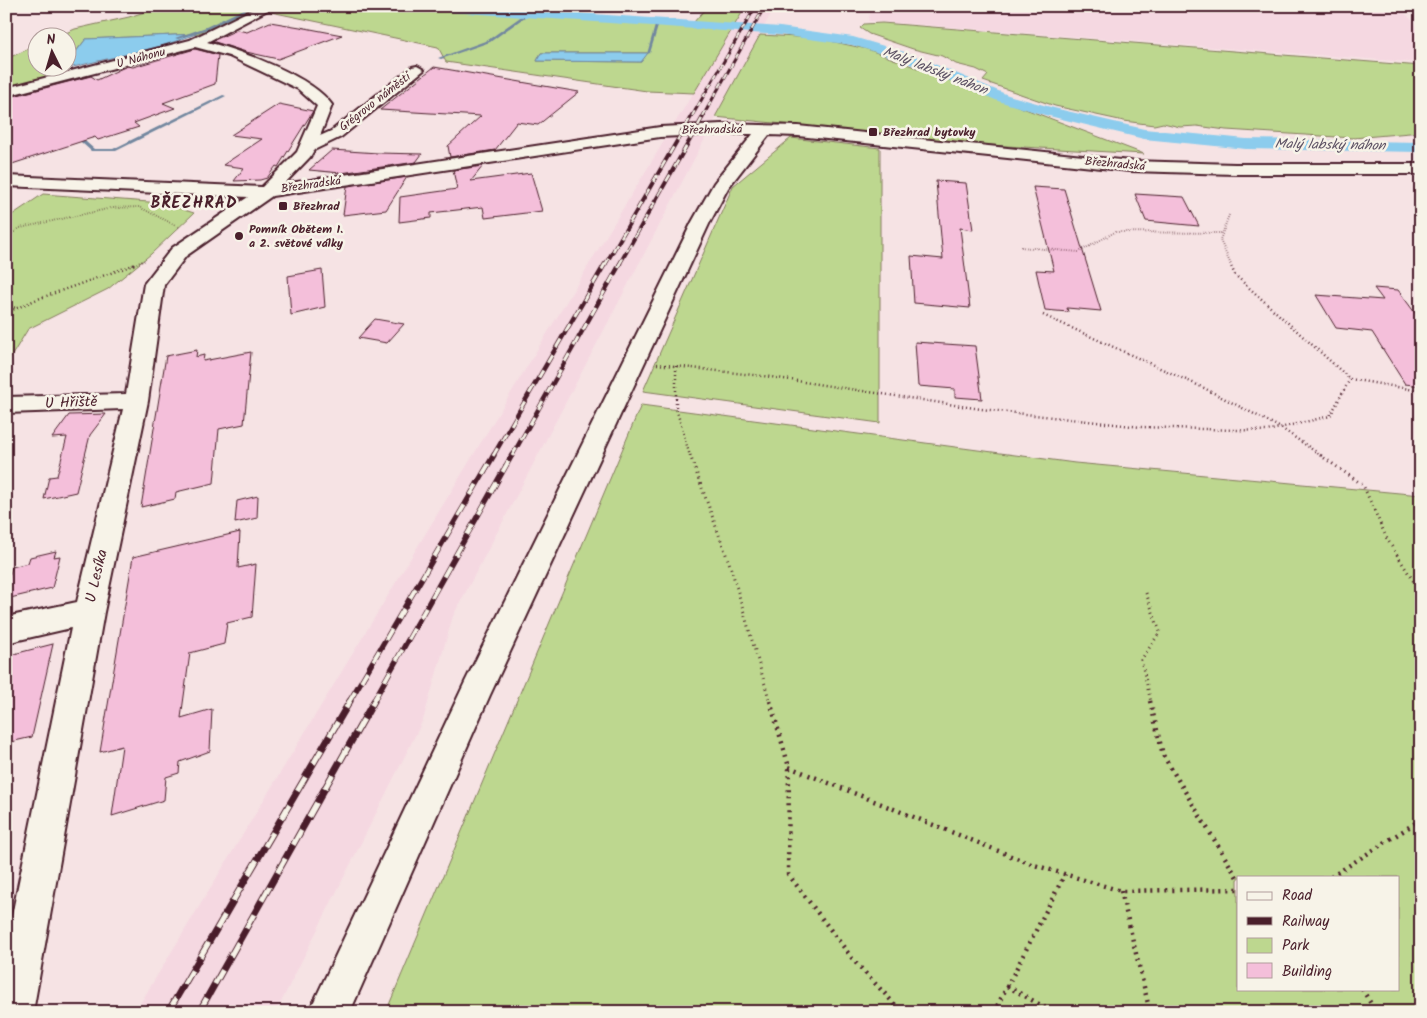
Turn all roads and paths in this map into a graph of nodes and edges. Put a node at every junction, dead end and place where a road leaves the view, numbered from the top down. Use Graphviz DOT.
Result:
graph roads {
  1 [pos="269,6"];
  2 [pos="195,44"];
  3 [pos="417,70"];
  4 [pos="6,92"];
  5 [pos="766,130"];
  6 [pos="306,147"];
  7 [pos="1421,169"];
  8 [pos="6,181"];
  9 [pos="292,188"];
  10 [pos="267,192"];
  11 [pos="232,203"];
  12 [pos="1229,215"];
  13 [pos="1222,233"];
  14 [pos="6,238"];
  15 [pos="186,247"];
  16 [pos="1021,247"];
  17 [pos="6,306"];
  18 [pos="17,308"];
  19 [pos="6,313"];
  20 [pos="1043,315"];
  21 [pos="634,361"];
  22 [pos="676,366"];
  23 [pos="1350,379"];
  24 [pos="1421,391"];
  25 [pos="136,401"];
  26 [pos="6,405"];
  27 [pos="1281,428"];
  28 [pos="1146,593"];
  29 [pos="1421,593"];
  30 [pos="89,612"];
  31 [pos="6,630"];
  32 [pos="789,767"];
  33 [pos="1421,812"];
  34 [pos="1065,874"];
  35 [pos="1333,876"];
  36 [pos="1237,877"];
  37 [pos="1237,889"];
  38 [pos="1121,891"];
  39 [pos="1007,986"];
  40 [pos="1363,990"];
  41 [pos="13,1012"];
  42 [pos="329,1012"];
  43 [pos="902,1012"];
  44 [pos="994,1012"];
  45 [pos="1053,1012"];
  46 [pos="1150,1012"];
  47 [pos="1376,1012"];
  1 -- 2 [label="street, U Náhonu"];
  2 -- 4 [label="street, U Náhonu"];
  2 -- 6 [label="street, Grégrovo náměstí"];
  3 -- 6 [label="street, Grégrovo náměstí"];
  5 -- 7 [label="street, Březhradská"];
  5 -- 9 [label="street, Březhradská"];
  5 -- 21 [label="street"];
  6 -- 10 [label="street, Grégrovo náměstí"];
  8 -- 11 [label="street"];
  9 -- 10 [label="street, Březhradská"];
  9 -- 11 [label="street"];
  10 -- 11 [label="street, U Lesíka"];
  11 -- 15 [label="street, U Lesíka"];
  12 -- 13 [label="path"];
  13 -- 16 [label="path"];
  13 -- 23 [label="path"];
  14 -- 15 [label="path"];
  15 -- 18 [label="path"];
  15 -- 25 [label="street, U Lesíka"];
  17 -- 18 [label="path"];
  18 -- 19 [label="path"];
  20 -- 27 [label="path"];
  21 -- 22 [label="path"];
  21 -- 42 [label="street"];
  22 -- 27 [label="path"];
  22 -- 32 [label="path"];
  23 -- 24 [label="path"];
  23 -- 27 [label="path"];
  25 -- 26 [label="street, U Hřiště"];
  25 -- 30 [label="street, U Lesíka"];
  27 -- 29 [label="path"];
  28 -- 36 [label="path"];
  30 -- 31 [label="street"];
  30 -- 41 [label="street, U Lesíka"];
  32 -- 34 [label="path"];
  32 -- 43 [label="path"];
  33 -- 35 [label="path"];
  34 -- 38 [label="path"];
  34 -- 39 [label="path"];
  37 -- 38 [label="path"];
  38 -- 46 [label="path"];
  39 -- 44 [label="path"];
  39 -- 45 [label="path"];
  40 -- 47 [label="path"];
}
